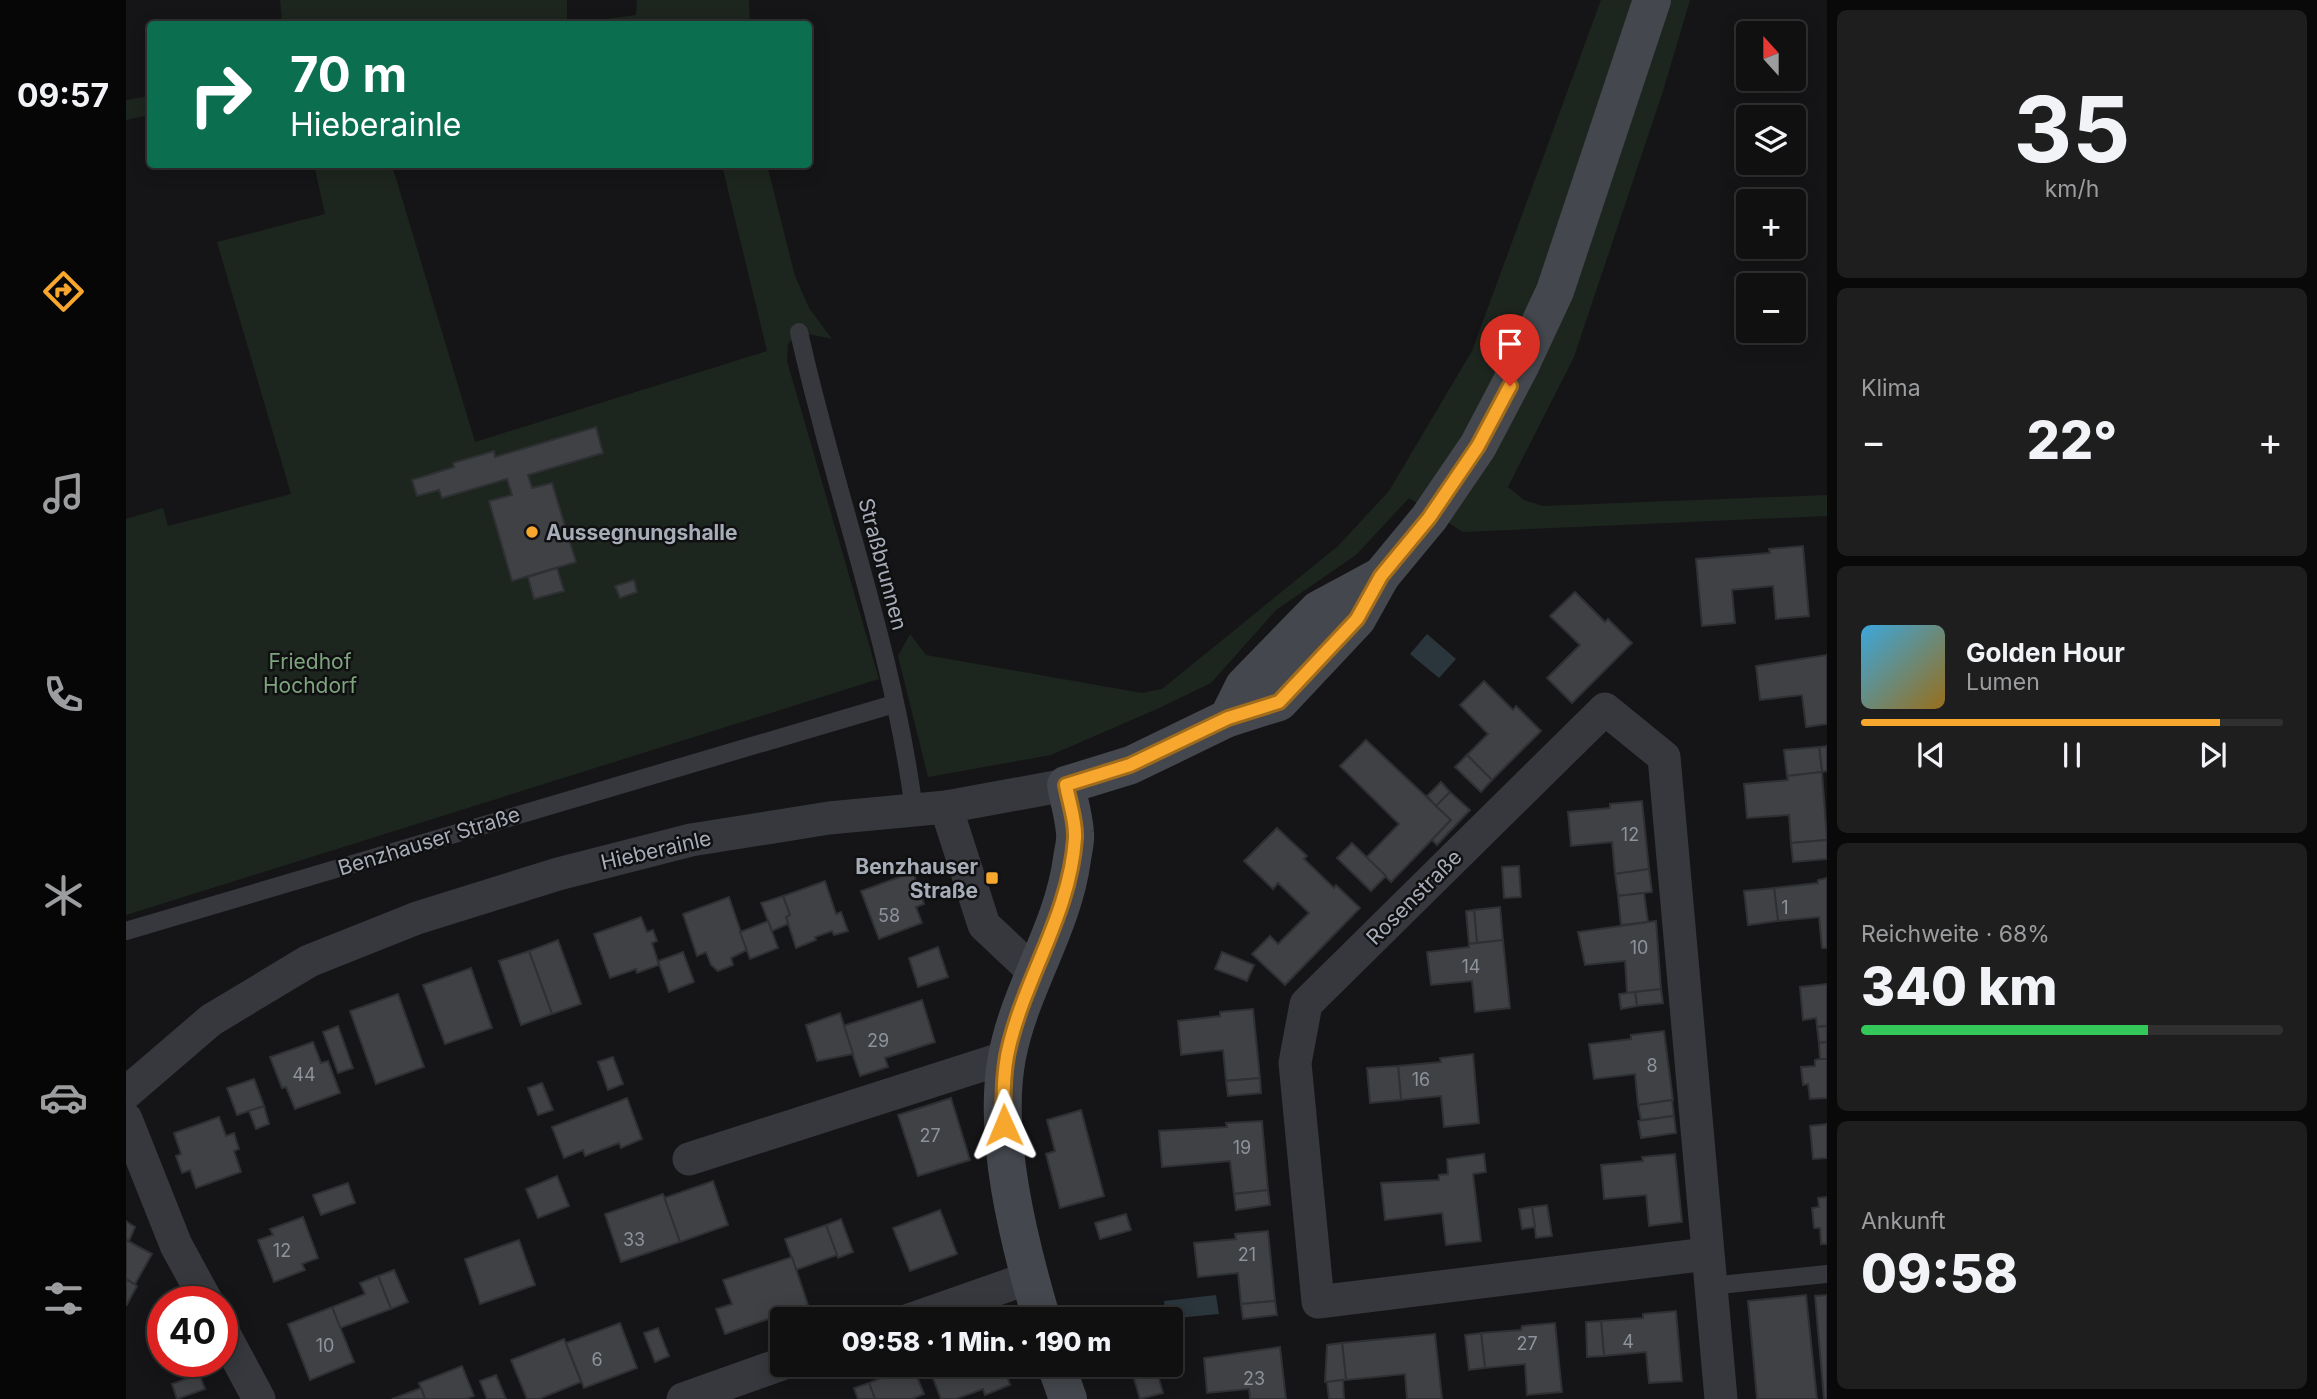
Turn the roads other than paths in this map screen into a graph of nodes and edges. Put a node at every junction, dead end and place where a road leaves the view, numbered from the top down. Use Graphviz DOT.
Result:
graph roads {
  1 [pos="1652,0"];
  2 [pos="799,332"];
  3 [pos="894,704"];
  4 [pos="1066,785"];
  5 [pos="930,808"];
  6 [pos="126,931"];
  7 [pos="1035,973"];
  8 [pos="1007,1057"];
  9 [pos="126,1093"];
  10 [pos="126,1119"];
  11 [pos="688,1159"];
  12 [pos="1709,1270"];
  13 [pos="1827,1274"];
  14 [pos="1029,1278"];
  15 [pos="198,1286"];
  16 [pos="946,1307"];
  17 [pos="1038,1307"];
  18 [pos="238,1360"];
  19 [pos="770,1368"];
  20 [pos="1060,1377"];
  21 [pos="259,1399"];
  22 [pos="683,1399"];
  23 [pos="1068,1399"];
  24 [pos="1721,1399"];
  1 -- 4 [label="street, Hieberainle"];
  2 -- 3 [label="lane, Straßbrunnen"];
  3 -- 5 [label="lane, Straßbrunnen"];
  3 -- 6 [label="lane, Benzhauser Straße"];
  4 -- 5 [label="street, Hieberainle"];
  4 -- 7 [label="street"];
  5 -- 7 [label="street"];
  5 -- 9 [label="street, Hieberainle"];
  7 -- 8 [label="street"];
  8 -- 11 [label="street"];
  8 -- 14 [label="street"];
  10 -- 15 [label="street"];
  12 -- 12 [label="street, Rosenstraße"];
  12 -- 13 [label="lane"];
  12 -- 24 [label="street, Rosenstraße"];
  14 -- 16 [label="street"];
  14 -- 17 [label="street"];
  18 -- 21 [label="street"];
  19 -- 22 [label="street"];
  20 -- 23 [label="street"];
}
